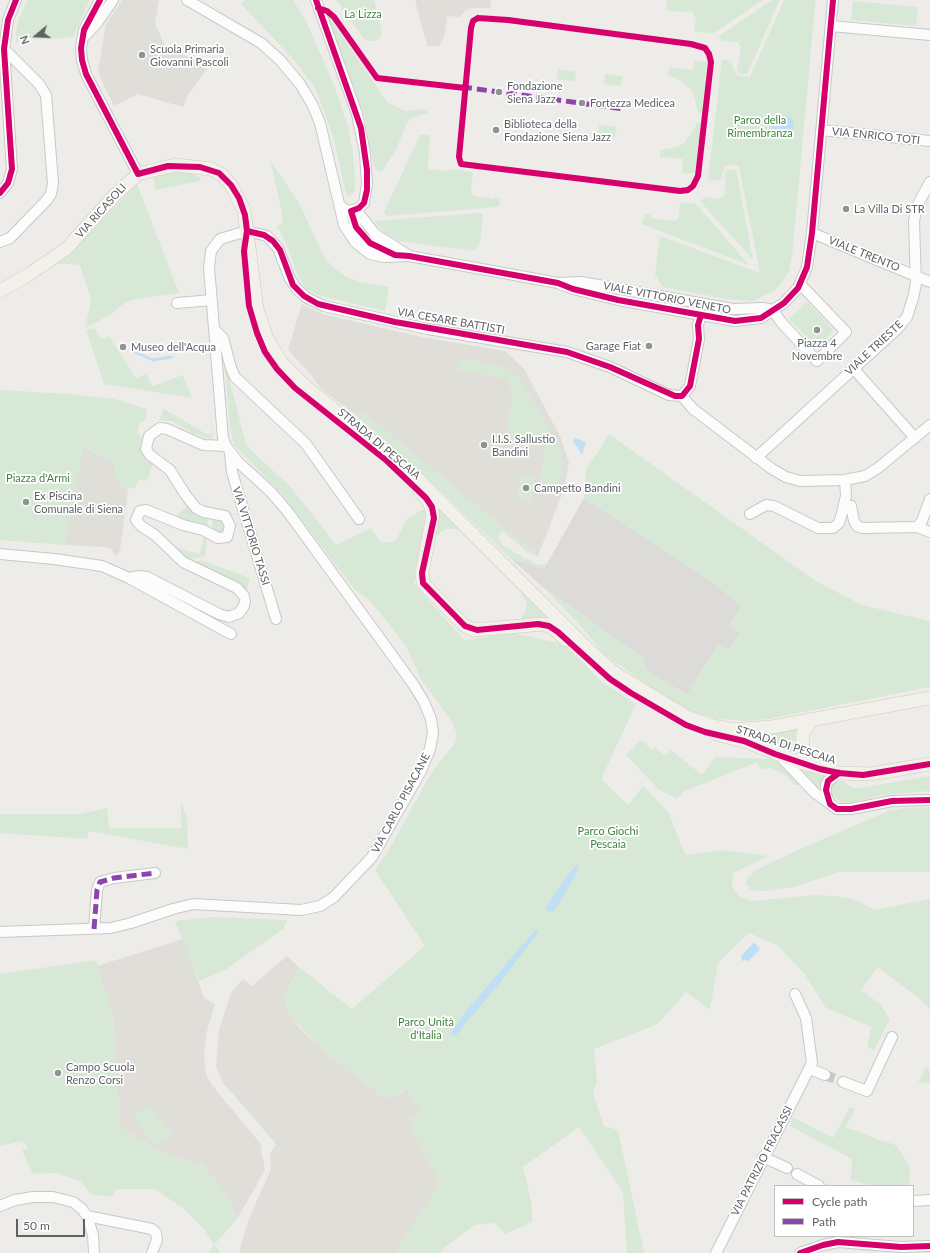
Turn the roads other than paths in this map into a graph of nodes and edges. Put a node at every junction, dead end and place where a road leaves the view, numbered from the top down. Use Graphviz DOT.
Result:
graph roads {
  1 [pos="16,0"];
  2 [pos="100,0"];
  3 [pos="105,0"];
  4 [pos="113,0"];
  5 [pos="187,0"];
  6 [pos="316,0"];
  7 [pos="833,0"];
  8 [pos="831,26"];
  9 [pos="930,35"];
  10 [pos="86,36"];
  11 [pos="4,49"];
  12 [pos="821,130"];
  13 [pos="930,141"];
  14 [pos="138,174"];
  15 [pos="930,182"];
  16 [pos="0,193"];
  17 [pos="339,204"];
  18 [pos="353,211"];
  19 [pos="247,231"];
  20 [pos="812,233"];
  21 [pos="0,242"];
  22 [pos="395,255"];
  23 [pos="410,256"];
  24 [pos="916,275"];
  25 [pos="930,282"];
  26 [pos="558,283"];
  27 [pos="800,284"];
  28 [pos="0,291"];
  29 [pos="212,300"];
  30 [pos="178,303"];
  31 [pos="773,310"];
  32 [pos="701,315"];
  33 [pos="716,319"];
  34 [pos="214,330"];
  35 [pos="699,339"];
  36 [pos="854,368"];
  37 [pos="682,396"];
  38 [pos="930,425"];
  39 [pos="915,438"];
  40 [pos="228,449"];
  41 [pos="756,458"];
  42 [pos="848,480"];
  43 [pos="930,499"];
  44 [pos="847,505"];
  45 [pos="750,514"];
  46 [pos="359,519"];
  47 [pos="917,527"];
  48 [pos="930,532"];
  49 [pos="0,554"];
  50 [pos="129,578"];
  51 [pos="276,619"];
  52 [pos="231,634"];
  53 [pos="930,698"];
  54 [pos="812,720"];
  55 [pos="803,733"];
  56 [pos="778,755"];
  57 [pos="799,762"];
  58 [pos="930,764"];
  59 [pos="820,769"];
  60 [pos="839,773"];
  61 [pos="805,782"];
  62 [pos="930,800"];
  63 [pos="830,804"];
  64 [pos="155,873"];
  65 [pos="94,929"];
  66 [pos="0,932"];
  67 [pos="795,994"];
  68 [pos="892,1037"];
  69 [pos="810,1069"];
  70 [pos="825,1075"];
  71 [pos="843,1082"];
  72 [pos="764,1157"];
  73 [pos="786,1168"];
  74 [pos="797,1174"];
  75 [pos="817,1185"];
  76 [pos="930,1200"];
  77 [pos="914,1201"];
  78 [pos="0,1206"];
  79 [pos="87,1216"];
  80 [pos="930,1246"];
  81 [pos="94,1253"];
  82 [pos="152,1253"];
  83 [pos="716,1253"];
  84 [pos="800,1253"];
  1 -- 11 [label="street"];
  2 -- 10 [label="street"];
  3 -- 10 [label="street"];
  4 -- 10 [label="street"];
  5 -- 17 [label="street, VIALE VITTORIO VENETO"];
  6 -- 18 [label="street"];
  7 -- 8 [label="street, VIALE VITTORIO VENETO"];
  8 -- 9 [label="street"];
  8 -- 12 [label="street, VIALE VITTORIO VENETO"];
  10 -- 14 [label="street"];
  11 -- 16 [label="street"];
  11 -- 21 [label="street"];
  12 -- 13 [label="street, VIA ENRICO TOTI"];
  12 -- 20 [label="street, VIALE VITTORIO VENETO"];
  14 -- 19 [label="main road, VIA RICASOLI"];
  14 -- 28 [label="main road, VIA RICASOLI"];
  15 -- 24 [label="street, VIALE TRIESTE"];
  17 -- 18 [label="street"];
  17 -- 22 [label="street, VIALE VITTORIO VENETO"];
  18 -- 22 [label="street, VIALE VITTORIO VENETO"];
  18 -- 23 [label="street, VIALE VITTORIO VENETO"];
  19 -- 29 [label="street, VIA VITTORIO TASSI"];
  19 -- 37 [label="street, VIA CESARE BATTISTI"];
  19 -- 54 [label="main road, STRADA DI PESCAIA"];
  19 -- 56 [label="main road, STRADA DI PESCAIA"];
  20 -- 24 [label="street, VIALE TRENTO"];
  20 -- 27 [label="street, VIALE VITTORIO VENETO"];
  22 -- 23 [label="street, VIALE VITTORIO VENETO"];
  23 -- 26 [label="street, VIALE VITTORIO VENETO"];
  24 -- 25 [label="street, VIALE TRENTO"];
  24 -- 36 [label="street, VIALE TRIESTE"];
  26 -- 31 [label="street, VIALE VITTORIO VENETO"];
  26 -- 32 [label="street, VIALE VITTORIO VENETO"];
  27 -- 31 [label="street, VIALE VITTORIO VENETO"];
  27 -- 31 [label="street"];
  29 -- 30 [label="street"];
  29 -- 34 [label="street, VIA VITTORIO TASSI"];
  31 -- 32 [label="street"];
  31 -- 33 [label="street, VIALE VITTORIO VENETO"];
  32 -- 33 [label="street, VIALE VITTORIO VENETO"];
  32 -- 35 [label="street"];
  33 -- 35 [label="street"];
  34 -- 40 [label="street, VIA VITTORIO TASSI"];
  34 -- 46 [label="street"];
  35 -- 37 [label="street"];
  36 -- 39 [label="street"];
  36 -- 41 [label="street, VIALE TRIESTE"];
  37 -- 41 [label="street"];
  38 -- 39 [label="street"];
  39 -- 42 [label="street"];
  40 -- 50 [label="street"];
  40 -- 51 [label="street, VIA VITTORIO TASSI"];
  40 -- 65 [label="street, VIA CARLO PISACANE"];
  41 -- 42 [label="street"];
  42 -- 44 [label="street"];
  43 -- 47 [label="street"];
  44 -- 45 [label="street"];
  44 -- 47 [label="street"];
  47 -- 48 [label="street"];
  49 -- 50 [label="street"];
  50 -- 52 [label="street"];
  53 -- 54 [label="main road, STRADA DI PESCAIA"];
  54 -- 55 [label="main road"];
  55 -- 57 [label="main road"];
  55 -- 59 [label="main road"];
  56 -- 57 [label="main road, STRADA DI PESCAIA"];
  56 -- 61 [label="street"];
  57 -- 59 [label="main road, STRADA DI PESCAIA"];
  57 -- 61 [label="street"];
  58 -- 60 [label="main road, STRADA DI PESCAIA"];
  59 -- 60 [label="main road, STRADA DI PESCAIA"];
  60 -- 63 [label="street"];
  61 -- 63 [label="street"];
  62 -- 63 [label="street"];
  64 -- 65 [label="street"];
  65 -- 66 [label="street, VIA CARLO PISACANE"];
  67 -- 69 [label="street, VIA PATRIZIO FRACASSI"];
  68 -- 71 [label="street"];
  69 -- 70 [label="street"];
  69 -- 72 [label="street, VIA PATRIZIO FRACASSI"];
  72 -- 73 [label="street"];
  72 -- 83 [label="street, VIA PATRIZIO FRACASSI"];
  74 -- 75 [label="street"];
  76 -- 77 [label="street"];
  78 -- 79 [label="street"];
  79 -- 81 [label="street"];
  79 -- 82 [label="street"];
  80 -- 84 [label="street"];
}
